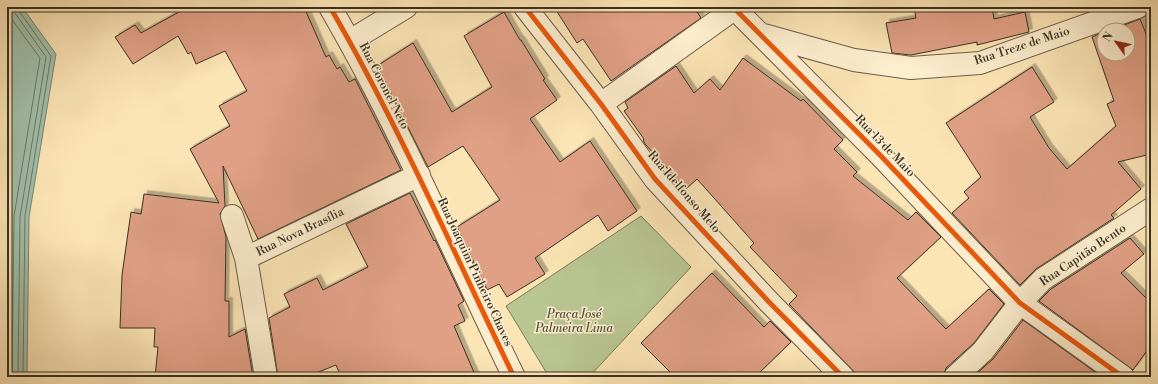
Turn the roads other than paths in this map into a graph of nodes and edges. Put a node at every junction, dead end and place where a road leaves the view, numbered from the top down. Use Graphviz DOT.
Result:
graph roads {
  1 [pos="330,7"];
  2 [pos="406,7"];
  3 [pos="525,7"];
  4 [pos="1138,7"];
  5 [pos="733,8"];
  6 [pos="762,35"];
  7 [pos="350,41"];
  8 [pos="601,104"];
  9 [pos="419,175"];
  10 [pos="1151,209"];
  11 [pos="232,216"];
  12 [pos="246,258"];
  13 [pos="1020,303"];
  14 [pos="266,377"];
  15 [pos="514,377"];
  16 [pos="843,377"];
  17 [pos="955,377"];
  18 [pos="1122,377"];
  1 -- 7 [label="street, Rua Coronel Neto"];
  2 -- 7 [label="street"];
  3 -- 8 [label="street, Rua Idelfonso Melo"];
  4 -- 6 [label="street, Rua Treze de Maio"];
  5 -- 6 [label="street, Rua 13 de Maio"];
  5 -- 8 [label="street"];
  6 -- 13 [label="street, Rua 13 de Maio"];
  7 -- 9 [label="street, Rua Coronel Neto"];
  8 -- 16 [label="street, Rua Idelfonso Melo"];
  9 -- 12 [label="street, Rua Nova Brasília"];
  9 -- 15 [label="street, Rua Joaquim Pinheiro Chaves"];
  10 -- 13 [label="street, Rua Capitão Bento"];
  11 -- 12 [label="street"];
  12 -- 14 [label="street, Rua Nova Brasília"];
  13 -- 17 [label="street, Rua Capitão Bento"];
  13 -- 18 [label="street, Rua 13 de Maio"];
}
